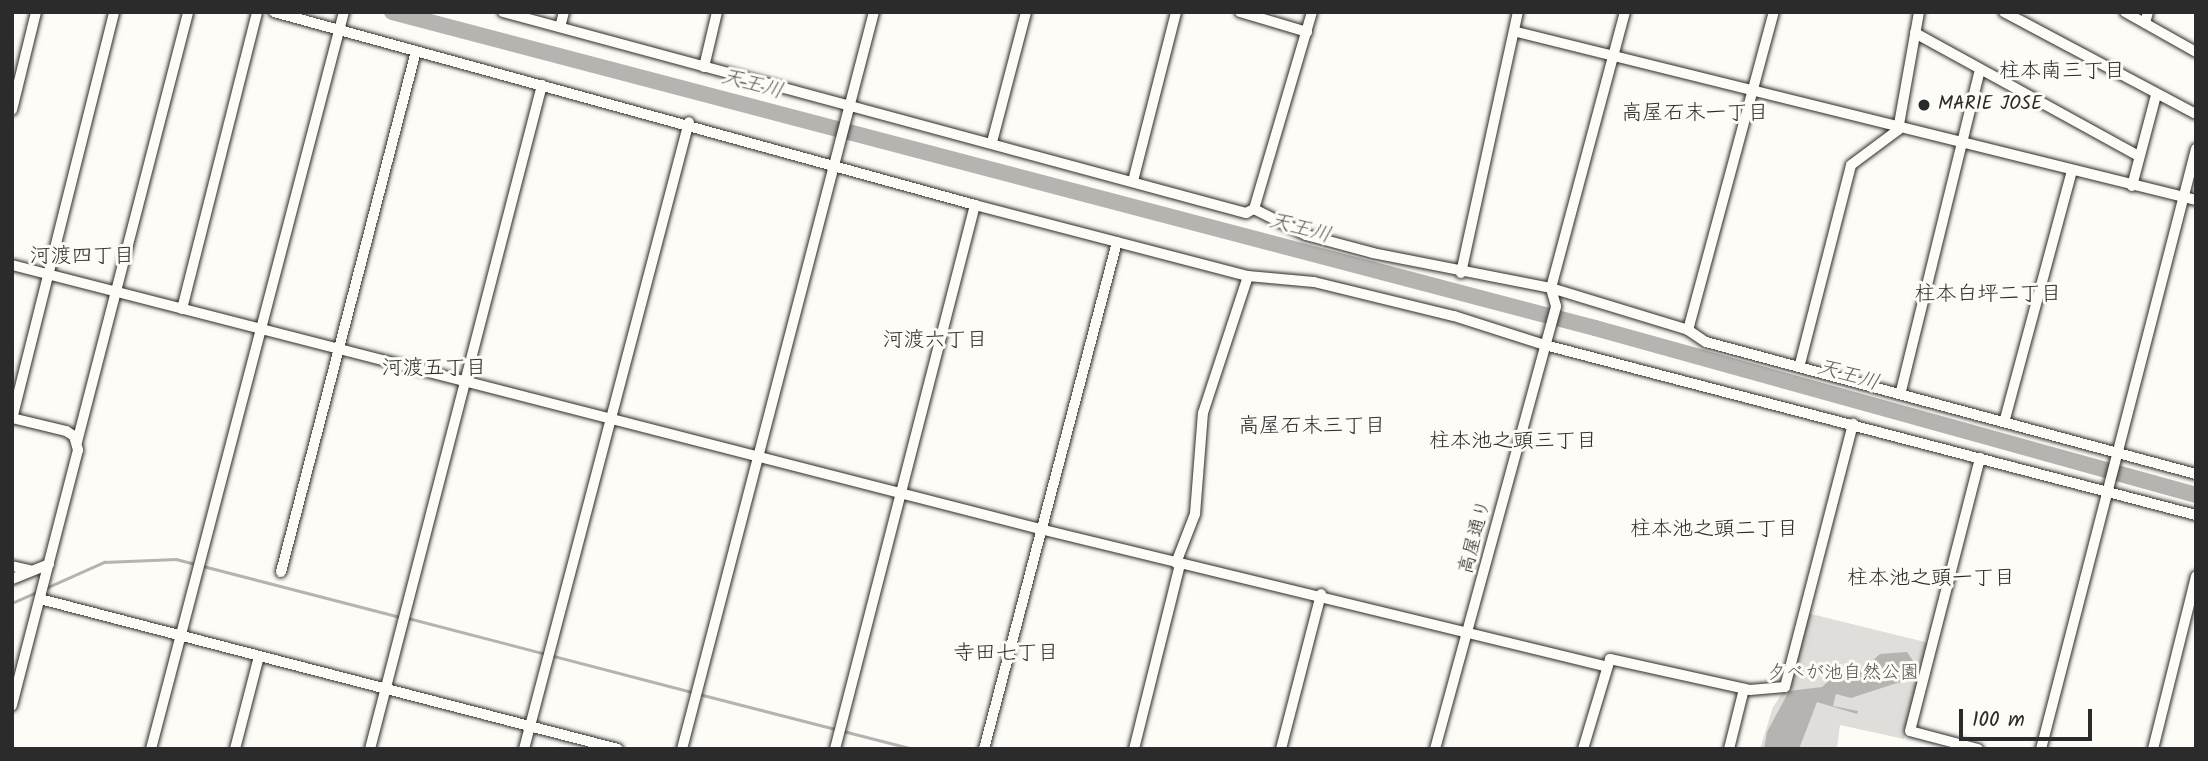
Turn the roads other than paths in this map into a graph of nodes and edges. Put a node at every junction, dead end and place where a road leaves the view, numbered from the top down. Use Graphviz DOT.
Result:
graph roads {
  1 [pos="36,12"];
  2 [pos="114,12"];
  3 [pos="188,12"];
  4 [pos="257,12"];
  5 [pos="274,12"];
  6 [pos="503,12"];
  7 [pos="564,12"];
  8 [pos="717,12"];
  9 [pos="873,12"];
  10 [pos="1026,12"];
  11 [pos="1176,12"];
  12 [pos="1240,12"];
  13 [pos="1312,12"];
  14 [pos="1518,12"];
  15 [pos="1625,12"];
  16 [pos="1773,12"];
  17 [pos="1919,12"];
  18 [pos="2004,12"];
  19 [pos="2125,12"];
  20 [pos="2148,12"];
  21 [pos="342,21"];
  22 [pos="2145,23"];
  23 [pos="560,27"];
  24 [pos="1307,32"];
  25 [pos="1517,32"];
  26 [pos="1915,33"];
  27 [pos="416,51"];
  28 [pos="2196,52"];
  29 [pos="1614,54"];
  30 [pos="704,67"];
  31 [pos="1980,70"];
  32 [pos="542,85"];
  33 [pos="1753,92"];
  34 [pos="2156,94"];
  35 [pos="12,110"];
  36 [pos="850,112"];
  37 [pos="2196,114"];
  38 [pos="689,122"];
  39 [pos="1898,130"];
  40 [pos="992,142"];
  41 [pos="1965,147"];
  42 [pos="2196,149"];
  43 [pos="2139,156"];
  44 [pos="837,161"];
  45 [pos="2072,170"];
  46 [pos="1133,181"];
  47 [pos="2132,186"];
  48 [pos="2183,197"];
  49 [pos="2196,200"];
  50 [pos="975,205"];
  51 [pos="1254,209"];
  52 [pos="1117,242"];
  53 [pos="12,265"];
  54 [pos="48,273"];
  55 [pos="1461,273"];
  56 [pos="1248,276"];
  57 [pos="1551,288"];
  58 [pos="119,291"];
  59 [pos="182,309"];
  60 [pos="261,329"];
  61 [pos="1688,330"];
  62 [pos="1545,345"];
  63 [pos="339,348"];
  64 [pos="1800,364"];
  65 [pos="466,380"];
  66 [pos="1901,391"];
  67 [pos="12,418"];
  68 [pos="610,418"];
  69 [pos="2005,419"];
  70 [pos="1853,424"];
  71 [pos="77,442"];
  72 [pos="2118,455"];
  73 [pos="758,457"];
  74 [pos="1980,458"];
  75 [pos="2196,474"];
  76 [pos="2108,490"];
  77 [pos="901,493"];
  78 [pos="2196,515"];
  79 [pos="1040,529"];
  80 [pos="1178,563"];
  81 [pos="12,566"];
  82 [pos="48,569"];
  83 [pos="31,571"];
  84 [pos="281,572"];
  85 [pos="2196,576"];
  86 [pos="12,579"];
  87 [pos="1321,594"];
  88 [pos="41,598"];
  89 [pos="1469,630"];
  90 [pos="180,635"];
  91 [pos="260,656"];
  92 [pos="1604,666"];
  93 [pos="385,689"];
  94 [pos="1744,689"];
  95 [pos="12,706"];
  96 [pos="530,726"];
  97 [pos="151,749"];
  98 [pos="235,749"];
  99 [pos="370,749"];
  100 [pos="524,749"];
  101 [pos="618,749"];
  102 [pos="682,749"];
  103 [pos="835,749"];
  104 [pos="984,749"];
  105 [pos="1133,749"];
  106 [pos="1280,749"];
  107 [pos="1435,749"];
  108 [pos="1583,749"];
  109 [pos="1729,749"];
  110 [pos="1978,749"];
  111 [pos="2041,749"];
  112 [pos="2152,749"];
  1 -- 35 [label="street"];
  2 -- 54 [label="street"];
  3 -- 58 [label="street"];
  4 -- 59 [label="street"];
  5 -- 21 [label="street"];
  6 -- 23 [label="street"];
  7 -- 23 [label="street"];
  8 -- 30 [label="street"];
  9 -- 36 [label="street"];
  10 -- 40 [label="street"];
  11 -- 46 [label="street"];
  12 -- 24 [label="street"];
  13 -- 24 [label="street"];
  14 -- 25 [label="street"];
  15 -- 29 [label="street"];
  16 -- 33 [label="street"];
  17 -- 26 [label="street"];
  18 -- 34 [label="street"];
  19 -- 22 [label="street"];
  20 -- 22 [label="street"];
  21 -- 27 [label="street"];
  21 -- 60 [label="street"];
  22 -- 28 [label="street"];
  23 -- 30 [label="street"];
  24 -- 51 [label="street"];
  25 -- 29 [label="street"];
  25 -- 55 [label="street"];
  26 -- 31 [label="street"];
  26 -- 39 [label="street"];
  27 -- 32 [label="street"];
  27 -- 63 [label="street"];
  29 -- 33 [label="street"];
  29 -- 57 [label="street"];
  30 -- 36 [label="street"];
  31 -- 41 [label="street"];
  31 -- 43 [label="street"];
  32 -- 38 [label="street"];
  32 -- 65 [label="street"];
  33 -- 39 [label="street"];
  33 -- 61 [label="street"];
  34 -- 37 [label="street"];
  34 -- 43 [label="street"];
  36 -- 40 [label="street"];
  36 -- 44 [label="street"];
  38 -- 44 [label="street"];
  38 -- 68 [label="street"];
  39 -- 41 [label="street"];
  39 -- 64 [label="street"];
  40 -- 46 [label="street"];
  41 -- 45 [label="street"];
  41 -- 66 [label="street"];
  42 -- 48 [label="street"];
  43 -- 47 [label="street"];
  44 -- 50 [label="street"];
  44 -- 73 [label="street"];
  45 -- 47 [label="street"];
  45 -- 69 [label="street"];
  46 -- 51 [label="street"];
  47 -- 48 [label="street"];
  48 -- 49 [label="street"];
  48 -- 72 [label="street"];
  50 -- 52 [label="street"];
  50 -- 77 [label="street"];
  51 -- 55 [label="street"];
  52 -- 56 [label="street"];
  52 -- 79 [label="street"];
  53 -- 54 [label="street"];
  54 -- 58 [label="street"];
  54 -- 67 [label="street"];
  55 -- 57 [label="street"];
  56 -- 62 [label="street"];
  56 -- 80 [label="street"];
  57 -- 61 [label="street"];
  57 -- 62 [label="street, 高屋通り"];
  58 -- 59 [label="street"];
  58 -- 71 [label="street"];
  59 -- 60 [label="street"];
  60 -- 63 [label="street"];
  60 -- 90 [label="street"];
  61 -- 64 [label="street"];
  62 -- 70 [label="street"];
  62 -- 89 [label="street, 高屋通り"];
  63 -- 65 [label="street"];
  63 -- 84 [label="street"];
  64 -- 66 [label="street"];
  65 -- 68 [label="street"];
  65 -- 93 [label="street"];
  66 -- 69 [label="street"];
  67 -- 71 [label="street"];
  68 -- 73 [label="street"];
  68 -- 96 [label="street"];
  69 -- 72 [label="street"];
  70 -- 74 [label="street"];
  70 -- 94 [label="street"];
  71 -- 82 [label="street"];
  72 -- 75 [label="street"];
  72 -- 76 [label="street"];
  73 -- 77 [label="street"];
  73 -- 102 [label="street"];
  74 -- 76 [label="street"];
  74 -- 110 [label="street"];
  76 -- 78 [label="street"];
  76 -- 111 [label="street"];
  77 -- 79 [label="street"];
  77 -- 103 [label="street"];
  79 -- 80 [label="street"];
  79 -- 104 [label="street"];
  80 -- 87 [label="street"];
  80 -- 105 [label="street"];
  81 -- 83 [label="street"];
  82 -- 83 [label="street"];
  82 -- 88 [label="street"];
  83 -- 86 [label="street"];
  85 -- 112 [label="street"];
  87 -- 89 [label="street"];
  87 -- 106 [label="street"];
  88 -- 90 [label="street"];
  88 -- 95 [label="street"];
  89 -- 92 [label="street"];
  89 -- 107 [label="street, 高屋通り"];
  90 -- 91 [label="street"];
  90 -- 97 [label="street"];
  91 -- 93 [label="street"];
  91 -- 98 [label="street"];
  92 -- 94 [label="street"];
  92 -- 108 [label="street"];
  93 -- 96 [label="street"];
  93 -- 99 [label="street"];
  94 -- 109 [label="street"];
  96 -- 100 [label="street"];
  96 -- 101 [label="street"];
}
